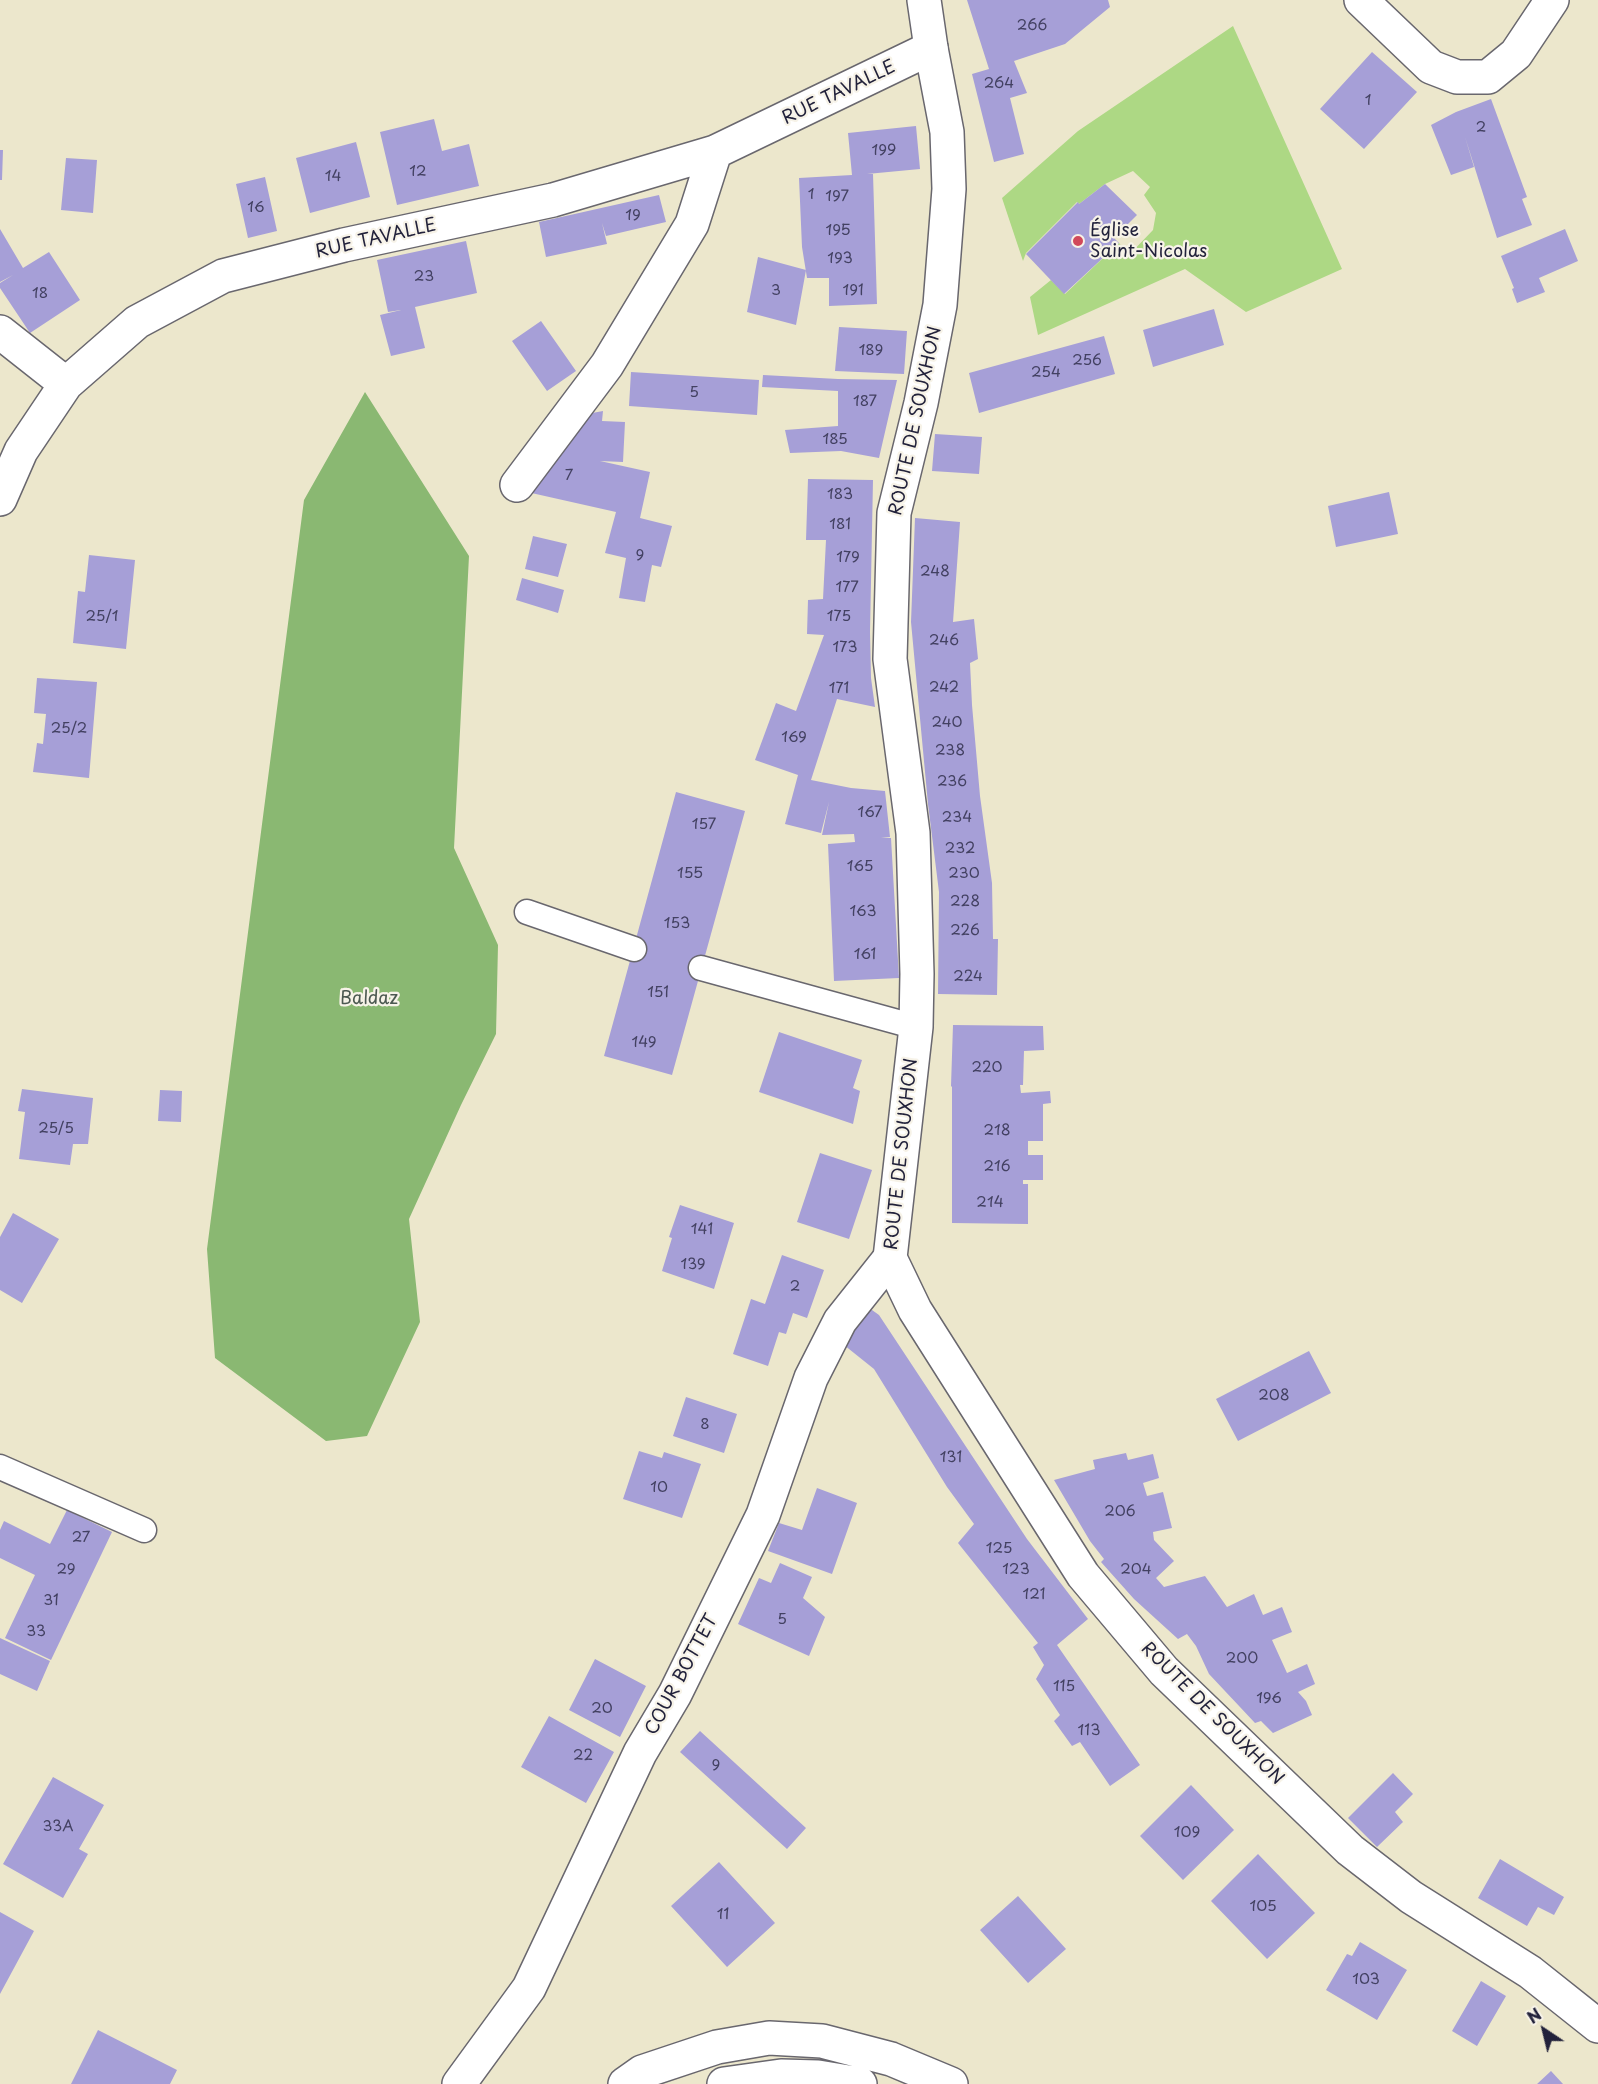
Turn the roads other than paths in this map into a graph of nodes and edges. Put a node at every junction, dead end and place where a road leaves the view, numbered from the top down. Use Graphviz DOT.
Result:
graph roads {
  1 [pos="924,0"];
  2 [pos="1362,0"];
  3 [pos="1552,0"];
  4 [pos="931,48"];
  5 [pos="715,152"];
  6 [pos="0,333"];
  7 [pos="66,384"];
  8 [pos="517,485"];
  9 [pos="0,499"];
  10 [pos="527,912"];
  11 [pos="634,949"];
  12 [pos="701,968"];
  13 [pos="916,1027"];
  14 [pos="890,1258"];
  15 [pos="0,1467"];
  16 [pos="144,1530"];
  17 [pos="1598,2026"];
  18 [pos="459,2084"];
  19 [pos="625,2084"];
  20 [pos="724,2084"];
  21 [pos="860,2084"];
  22 [pos="951,2084"];
  1 -- 4 [label="street, ROUTE DE SOUXHON"];
  2 -- 3 [label="street"];
  4 -- 5 [label="street, RUE TAVALLE"];
  4 -- 13 [label="street, ROUTE DE SOUXHON"];
  5 -- 7 [label="street, RUE TAVALLE"];
  5 -- 8 [label="street"];
  6 -- 7 [label="street"];
  7 -- 9 [label="street, RUE TAVALLE"];
  10 -- 11 [label="lane"];
  12 -- 13 [label="lane"];
  13 -- 14 [label="street, ROUTE DE SOUXHON"];
  14 -- 17 [label="street, ROUTE DE SOUXHON"];
  14 -- 18 [label="street, COUR BOTTET"];
  15 -- 16 [label="lane"];
  19 -- 22 [label="street"];
  20 -- 21 [label="street"];
}
